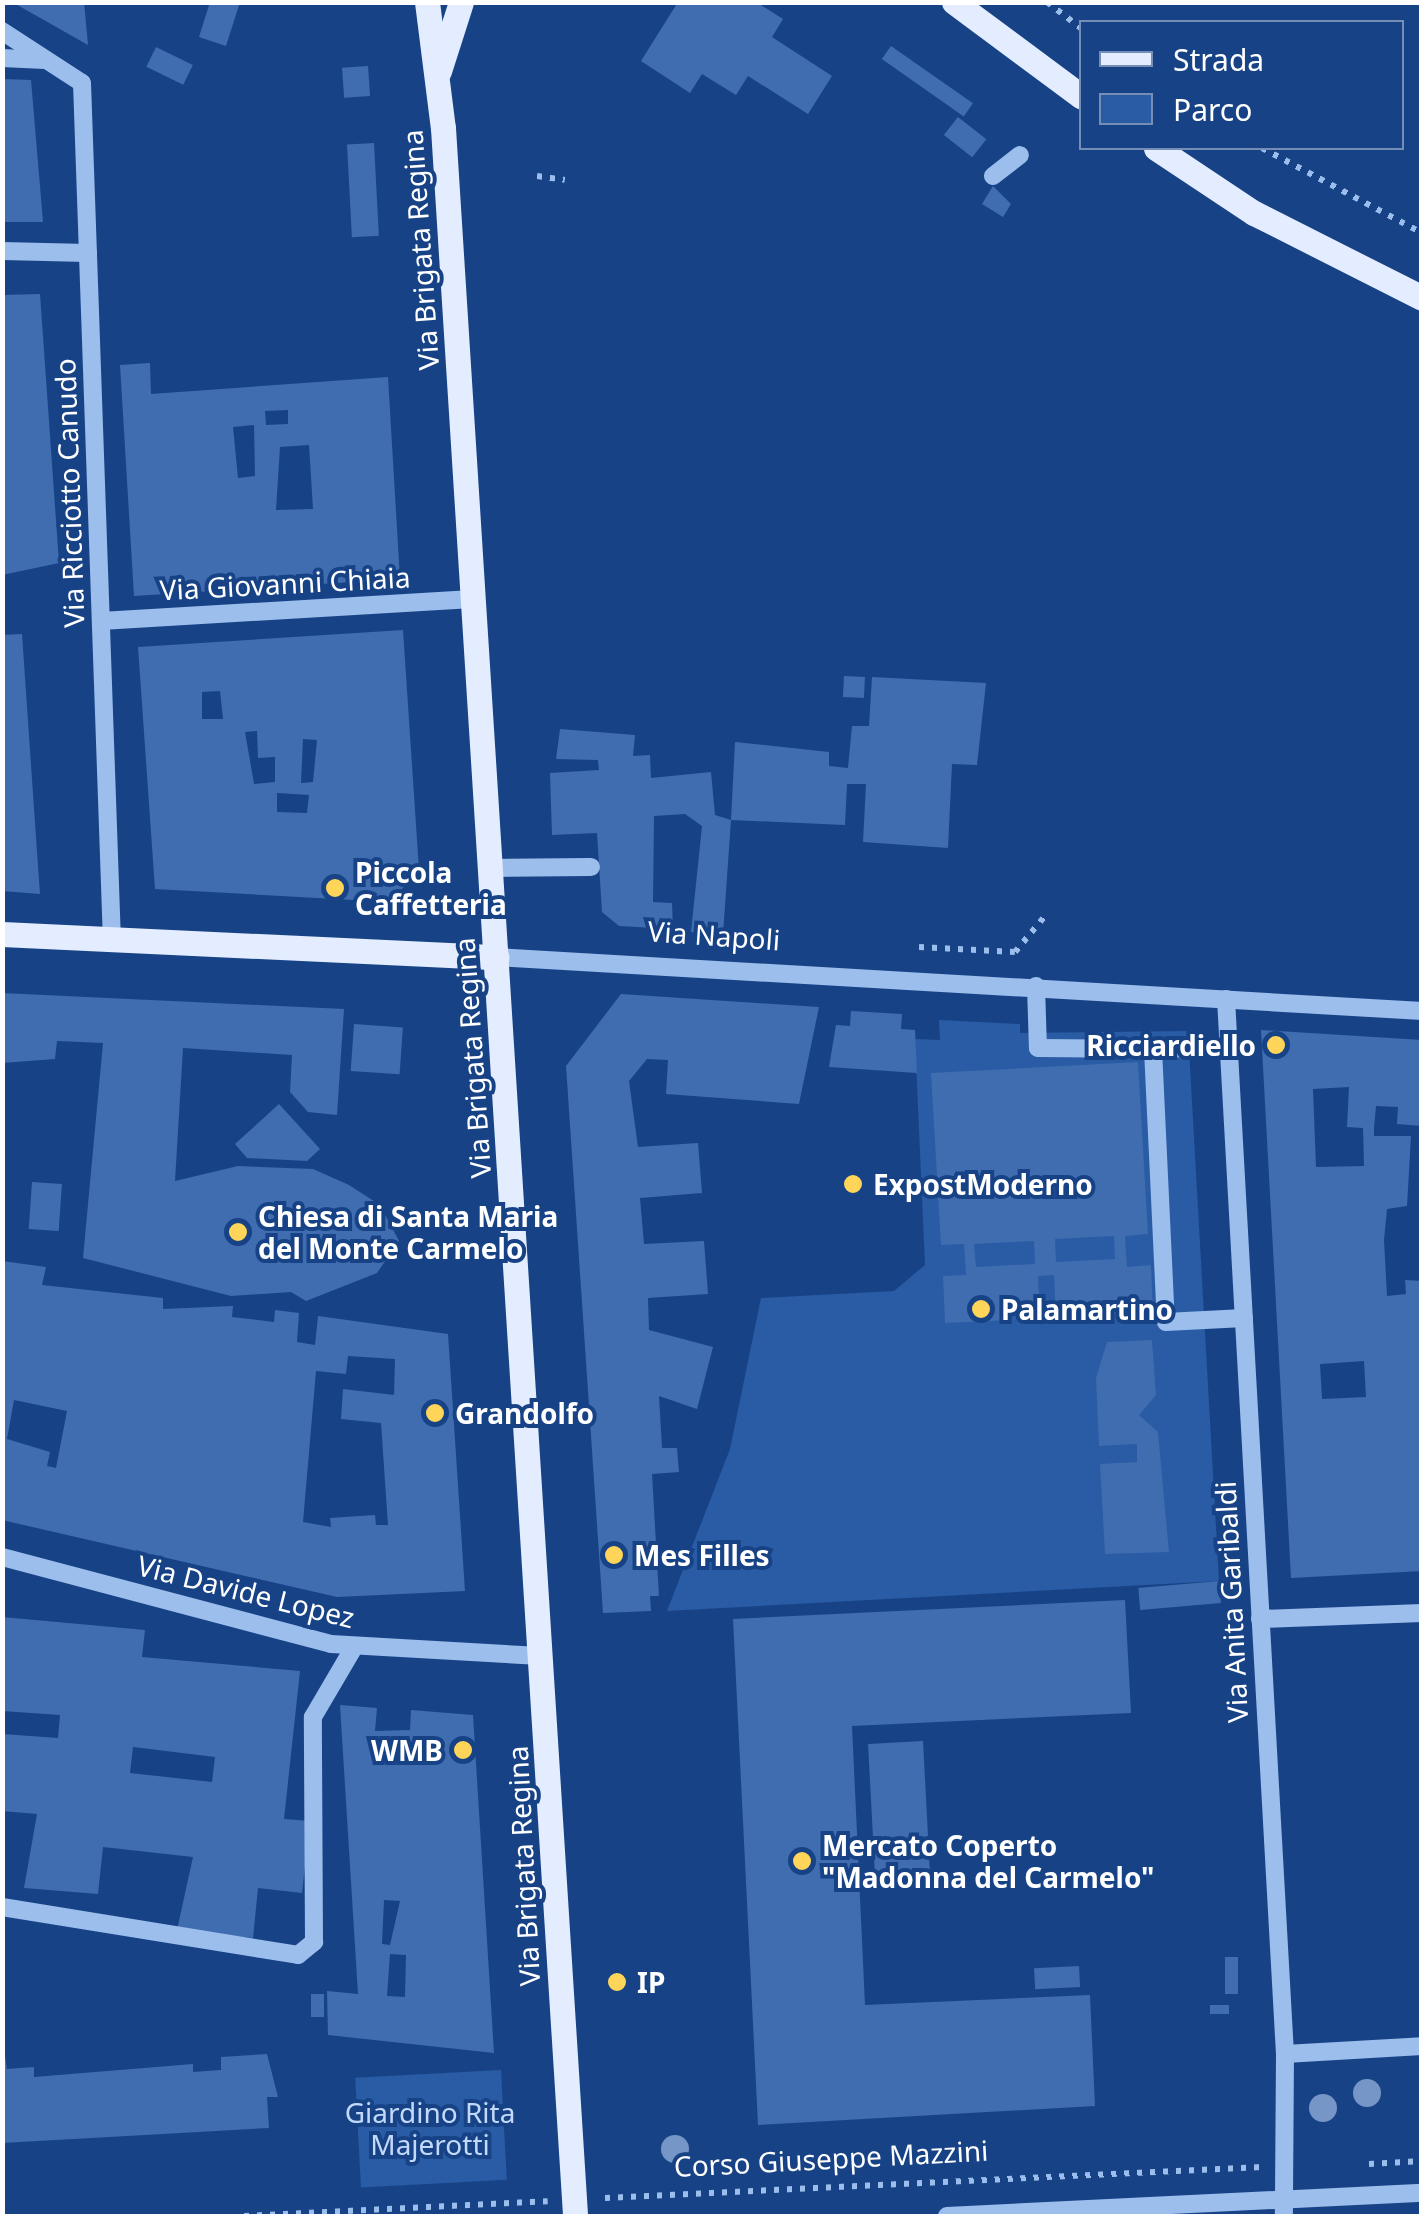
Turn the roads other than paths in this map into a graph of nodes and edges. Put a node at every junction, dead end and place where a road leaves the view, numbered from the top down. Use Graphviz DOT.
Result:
graph roads {
  1 [pos="427,2"];
  2 [pos="461,2"];
  3 [pos="954,2"];
  4 [pos="2,31"];
  5 [pos="2,58"];
  6 [pos="50,60"];
  7 [pos="438,76"];
  8 [pos="1079,95"];
  9 [pos="1159,150"];
  10 [pos="1020,155"];
  11 [pos="993,176"];
  12 [pos="2,251"];
  13 [pos="88,252"];
  14 [pos="1422,298"];
  15 [pos="472,599"];
  16 [pos="101,621"];
  17 [pos="592,867"];
  18 [pos="488,868"];
  19 [pos="2,934"];
  20 [pos="112,940"];
  21 [pos="496,957"];
  22 [pos="1036,986"];
  23 [pos="1226,1000"];
  24 [pos="1422,1011"];
  25 [pos="1229,1046"];
  26 [pos="1153,1049"];
  27 [pos="1244,1318"];
  28 [pos="2,1557"];
  29 [pos="1422,1613"];
  30 [pos="1260,1619"];
  31 [pos="354,1647"];
  32 [pos="541,1656"];
  33 [pos="2,1906"];
  34 [pos="1422,2046"];
  35 [pos="1284,2054"];
  36 [pos="1422,2194"];
  37 [pos="575,2208"];
  38 [pos="1287,2209"];
  39 [pos="1116,2212"];
  40 [pos="947,2216"];
  1 -- 7 [label="main road, Via Brigata Regina"];
  2 -- 7 [label="main road"];
  3 -- 8 [label="main road"];
  4 -- 6 [label="street"];
  5 -- 6 [label="street"];
  6 -- 13 [label="street, Via Ricciotto Canudo"];
  7 -- 15 [label="main road, Via Brigata Regina"];
  9 -- 14 [label="main road"];
  10 -- 11 [label="street"];
  12 -- 13 [label="street"];
  13 -- 16 [label="street, Via Ricciotto Canudo"];
  15 -- 16 [label="street, Via Giovanni Chiaia"];
  15 -- 18 [label="main road, Via Brigata Regina"];
  16 -- 20 [label="street, Via Ricciotto Canudo"];
  17 -- 18 [label="street"];
  18 -- 21 [label="main road, Via Brigata Regina"];
  19 -- 20 [label="main road, Via Napoli"];
  20 -- 21 [label="main road, Via Napoli"];
  21 -- 22 [label="street, Via Napoli"];
  21 -- 32 [label="main road, Via Brigata Regina"];
  22 -- 23 [label="street, Via Napoli"];
  22 -- 26 [label="street"];
  23 -- 24 [label="street, Via Napoli"];
  23 -- 25 [label="street, Via Anita Garibaldi"];
  25 -- 26 [label="street"];
  25 -- 27 [label="street, Via Anita Garibaldi"];
  26 -- 27 [label="street"];
  27 -- 30 [label="street, Via Anita Garibaldi"];
  28 -- 31 [label="street, Via Davide Lopez"];
  29 -- 30 [label="street"];
  30 -- 35 [label="street, Via Anita Garibaldi"];
  31 -- 32 [label="street, Via Davide Lopez"];
  31 -- 33 [label="street"];
  32 -- 37 [label="main road, Via Brigata Regina"];
  34 -- 35 [label="street"];
  35 -- 38 [label="street, Via Anita Garibaldi"];
  36 -- 38 [label="street"];
  38 -- 39 [label="street"];
  39 -- 40 [label="street"];
}
